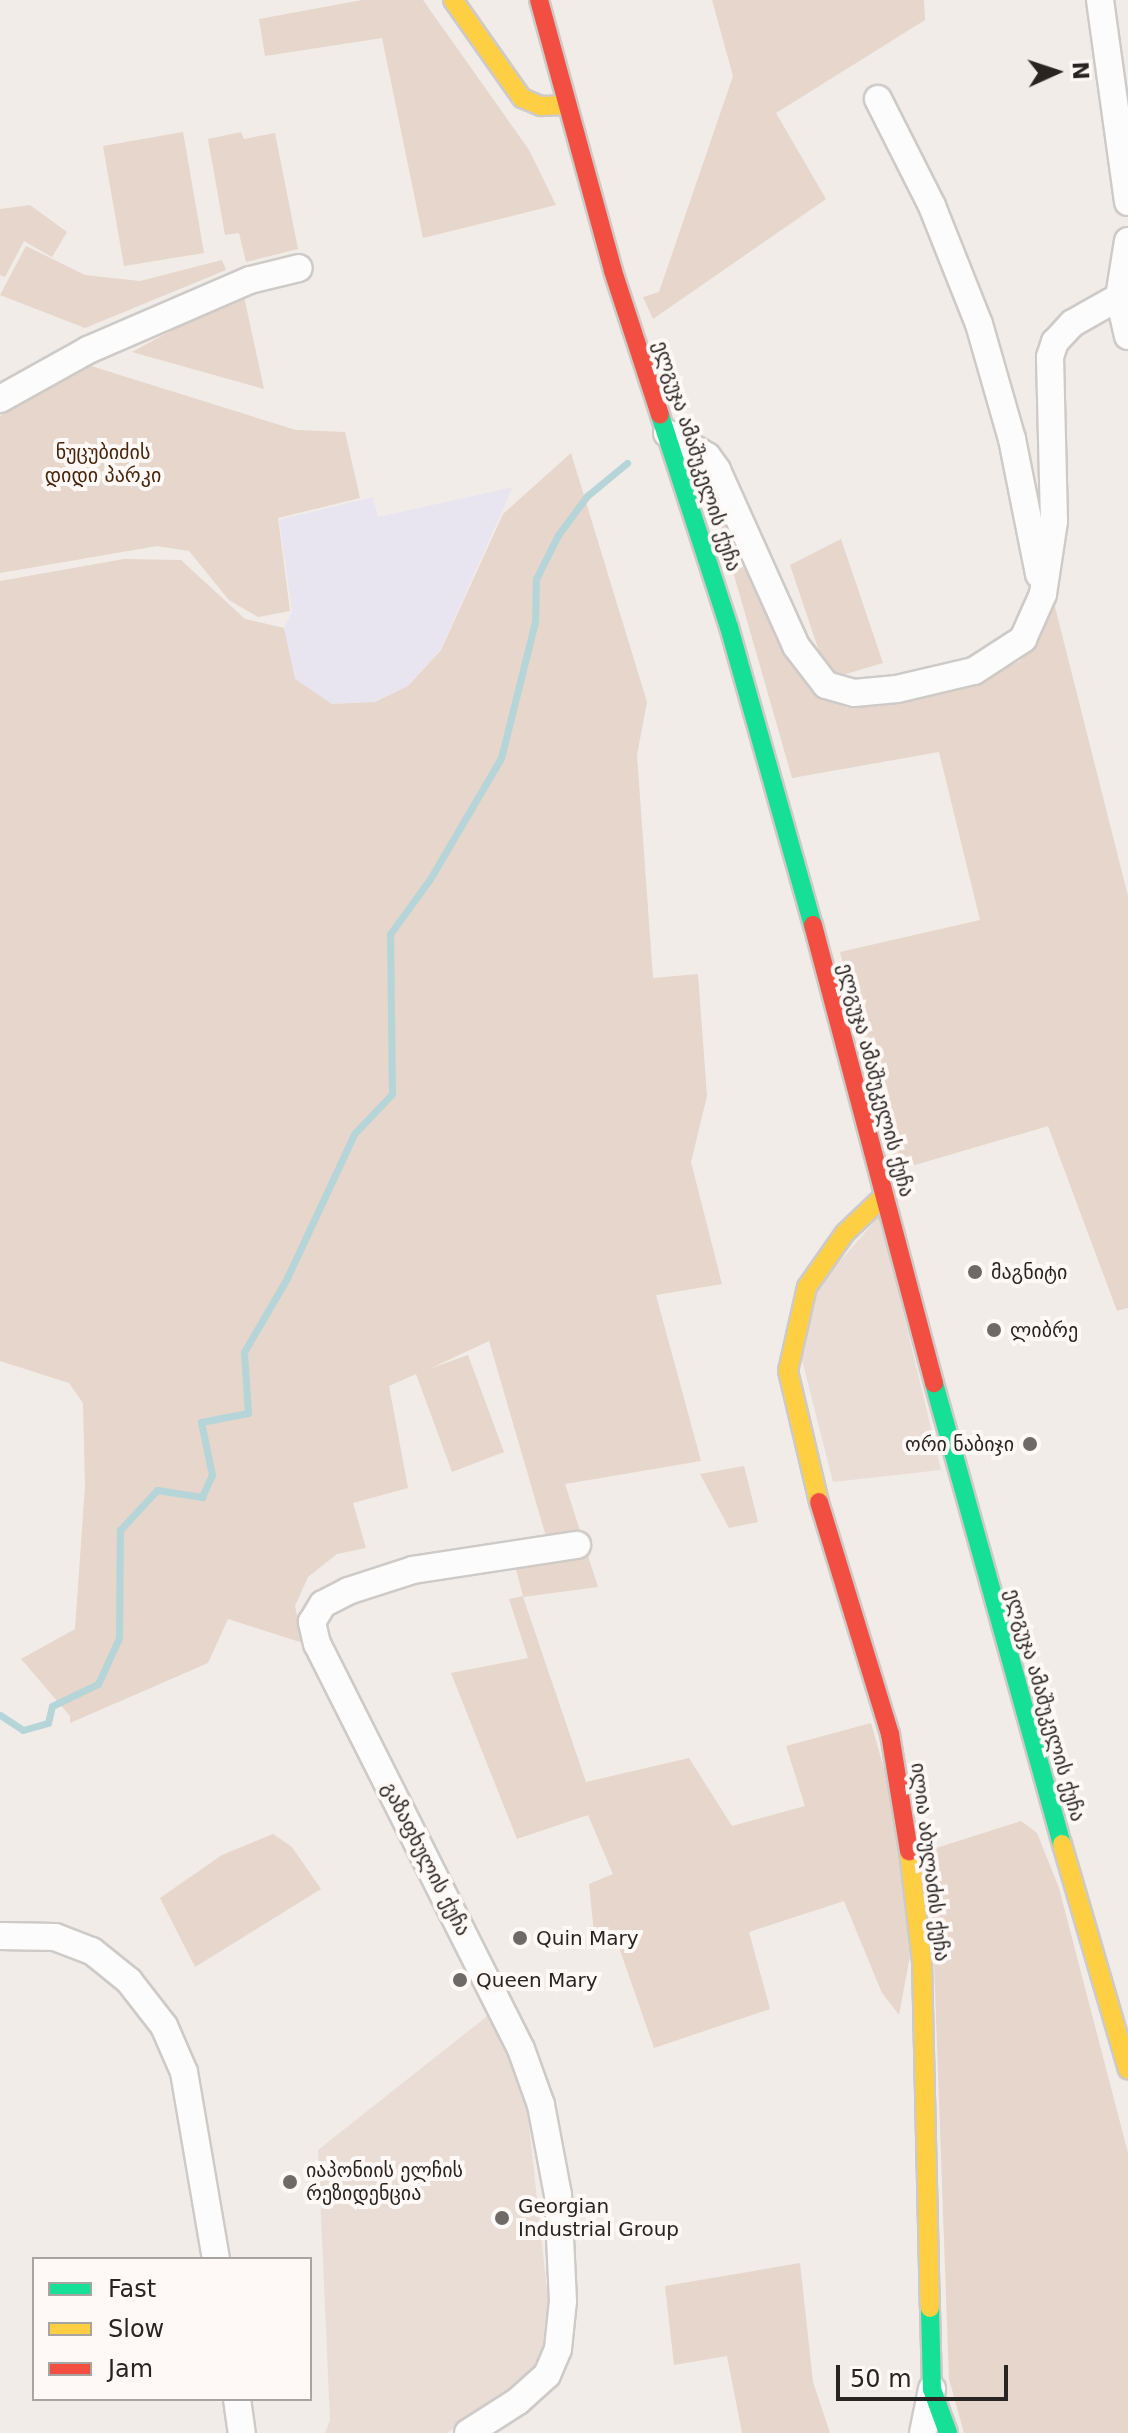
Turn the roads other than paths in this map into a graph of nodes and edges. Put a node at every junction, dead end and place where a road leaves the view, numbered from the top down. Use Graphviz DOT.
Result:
graph roads {
  1 [pos="453,0"];
  2 [pos="539,0"];
  3 [pos="1100,0"];
  4 [pos="878,99"];
  5 [pos="566,105"];
  6 [pos="1128,202"];
  7 [pos="1128,241"];
  8 [pos="299,268"];
  9 [pos="1119,297"];
  10 [pos="1128,336"];
  11 [pos="0,399"];
  12 [pos="667,433"];
  13 [pos="1043,594"];
  14 [pos="885,1195"];
  15 [pos="577,1545"];
  16 [pos="0,1936"];
  17 [pos="1128,2070"];
  18 [pos="216,2257"];
  19 [pos="932,2389"];
  20 [pos="237,2401"];
  21 [pos="242,2433"];
  22 [pos="468,2433"];
  23 [pos="923,2433"];
  24 [pos="948,2433"];
  1 -- 5 [label="main road"];
  2 -- 5 [label="main road, ელგუჯა ამაშუკელის ქუჩა"];
  3 -- 6 [label="street"];
  4 -- 13 [label="street"];
  5 -- 12 [label="main road, ელგუჯა ამაშუკელის ქუჩა"];
  7 -- 9 [label="street"];
  8 -- 11 [label="street"];
  9 -- 10 [label="street"];
  9 -- 13 [label="street"];
  12 -- 13 [label="street"];
  12 -- 14 [label="main road, ელგუჯა ამაშუკელის ქუჩა"];
  14 -- 17 [label="main road, ელგუჯა ამაშუკელის ქუჩა"];
  14 -- 19 [label="main road, ილია აბულაძის ქუჩა"];
  15 -- 22 [label="street, გაზაფხულის ქუჩა"];
  16 -- 18 [label="street"];
  19 -- 23 [label="street"];
  19 -- 24 [label="main road, ილია აბულაძის ქუჩა"];
  20 -- 21 [label="street"];
}
